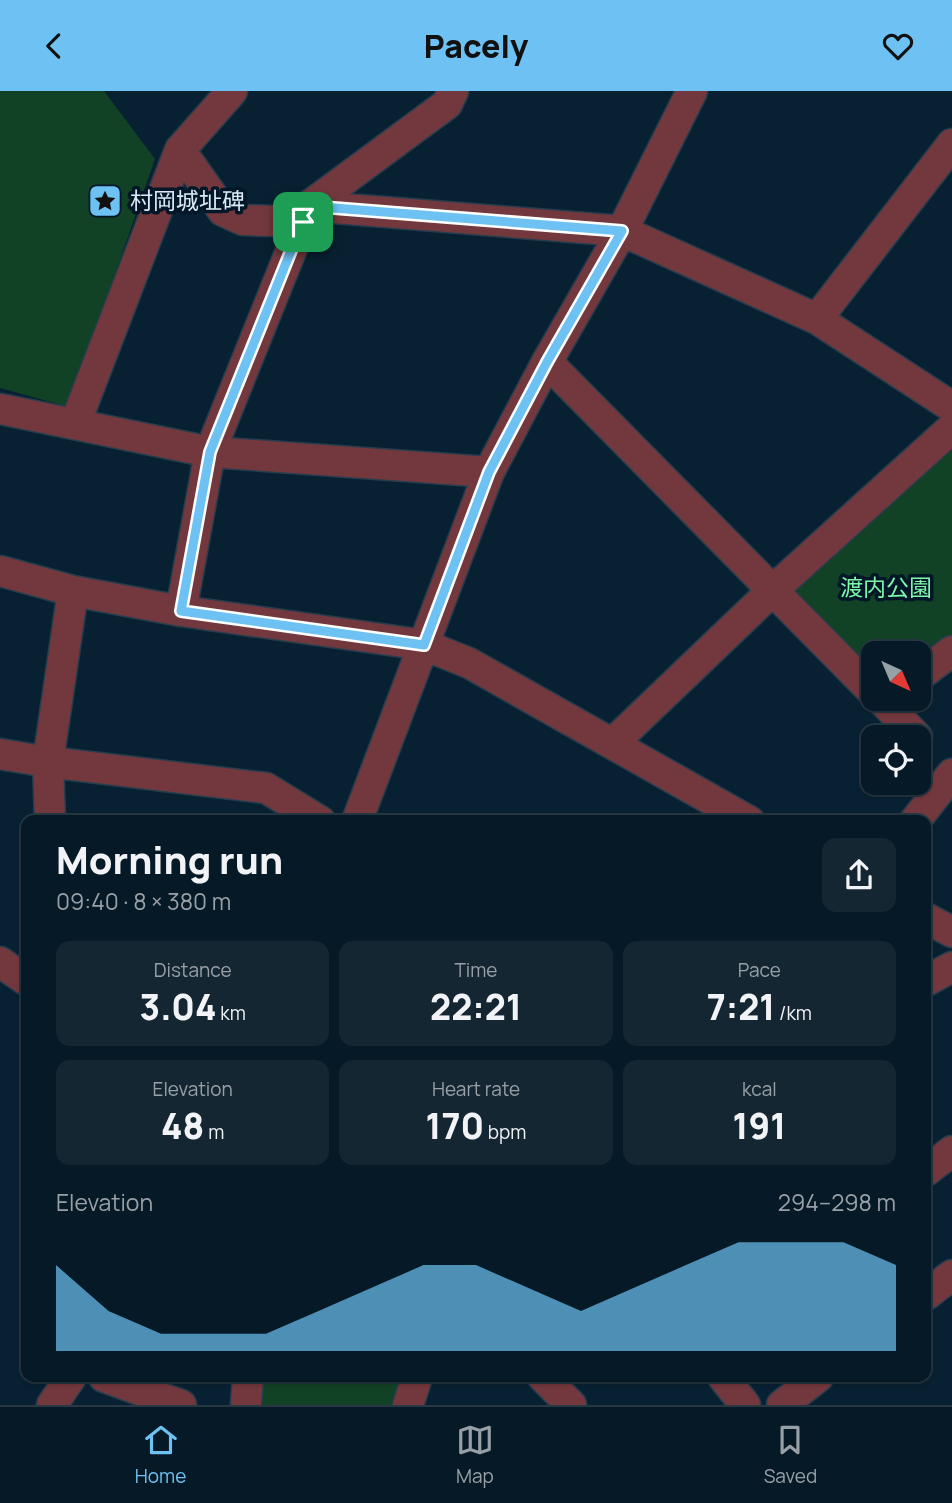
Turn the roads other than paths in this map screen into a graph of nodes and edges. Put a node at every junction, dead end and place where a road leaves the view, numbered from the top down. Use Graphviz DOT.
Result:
graph roads {
  1 [pos="232,91"];
  2 [pos="453,91"];
  3 [pos="692,91"];
  4 [pos="952,144"];
  5 [pos="180,150"];
  6 [pos="306,214"];
  7 [pos="622,231"];
  8 [pos="817,319"];
  9 [pos="547,362"];
  10 [pos="952,407"];
  11 [pos="0,409"];
  12 [pos="75,424"];
  13 [pos="952,428"];
  14 [pos="210,452"];
  15 [pos="489,472"];
  16 [pos="0,571"];
  17 [pos="773,590"];
  18 [pos="73,591"];
  19 [pos="181,611"];
  20 [pos="424,645"];
  21 [pos="952,651"];
  22 [pos="931,667"];
  23 [pos="861,677"];
  24 [pos="894,711"];
  25 [pos="906,725"];
  26 [pos="613,743"];
  27 [pos="931,751"];
  28 [pos="0,754"];
  29 [pos="48,762"];
  30 [pos="952,773"];
  31 [pos="50,815"];
  32 [pos="310,815"];
  33 [pos="360,815"];
  34 [pos="739,815"];
  35 [pos="920,815"];
  36 [pos="931,921"];
  37 [pos="952,932"];
  38 [pos="0,962"];
  39 [pos="952,967"];
  40 [pos="21,976"];
  41 [pos="931,978"];
  42 [pos="952,1151"];
  43 [pos="931,1167"];
  44 [pos="952,1275"];
  45 [pos="931,1291"];
  46 [pos="68,1382"];
  47 [pos="118,1382"];
  48 [pos="248,1382"];
  49 [pos="415,1382"];
  50 [pos="727,1382"];
  51 [pos="812,1382"];
  52 [pos="52,1405"];
  53 [pos="181,1405"];
  54 [pos="246,1405"];
  55 [pos="408,1405"];
  56 [pos="745,1405"];
  57 [pos="782,1405"];
  1 -- 5 [label="street"];
  2 -- 6 [label="street"];
  3 -- 7 [label="street"];
  4 -- 8 [label="street"];
  5 -- 6 [label="street"];
  5 -- 12 [label="street"];
  6 -- 7 [label="street"];
  6 -- 14 [label="street"];
  7 -- 8 [label="street"];
  7 -- 9 [label="street"];
  8 -- 10 [label="street"];
  9 -- 15 [label="street"];
  9 -- 17 [label="street"];
  11 -- 12 [label="street"];
  12 -- 14 [label="street"];
  13 -- 17 [label="street"];
  14 -- 15 [label="street"];
  14 -- 19 [label="street"];
  15 -- 20 [label="street"];
  16 -- 18 [label="street"];
  17 -- 23 [label="street"];
  17 -- 26 [label="street"];
  18 -- 19 [label="street"];
  18 -- 29 [label="street"];
  19 -- 20 [label="street"];
  20 -- 26 [label="street"];
  20 -- 33 [label="street"];
  21 -- 22 [label="street"];
  24 -- 25 [label="street"];
  26 -- 34 [label="street"];
  27 -- 30 [label="street"];
  28 -- 29 [label="street"];
  29 -- 31 [label="street"];
  29 -- 32 [label="street"];
  30 -- 35 [label="street"];
  36 -- 37 [label="street"];
  38 -- 40 [label="street"];
  39 -- 41 [label="street"];
  42 -- 43 [label="street"];
  44 -- 45 [label="street"];
  46 -- 52 [label="street"];
  47 -- 53 [label="street"];
  48 -- 54 [label="street"];
  49 -- 55 [label="street"];
  50 -- 56 [label="street"];
  51 -- 57 [label="street"];
}
